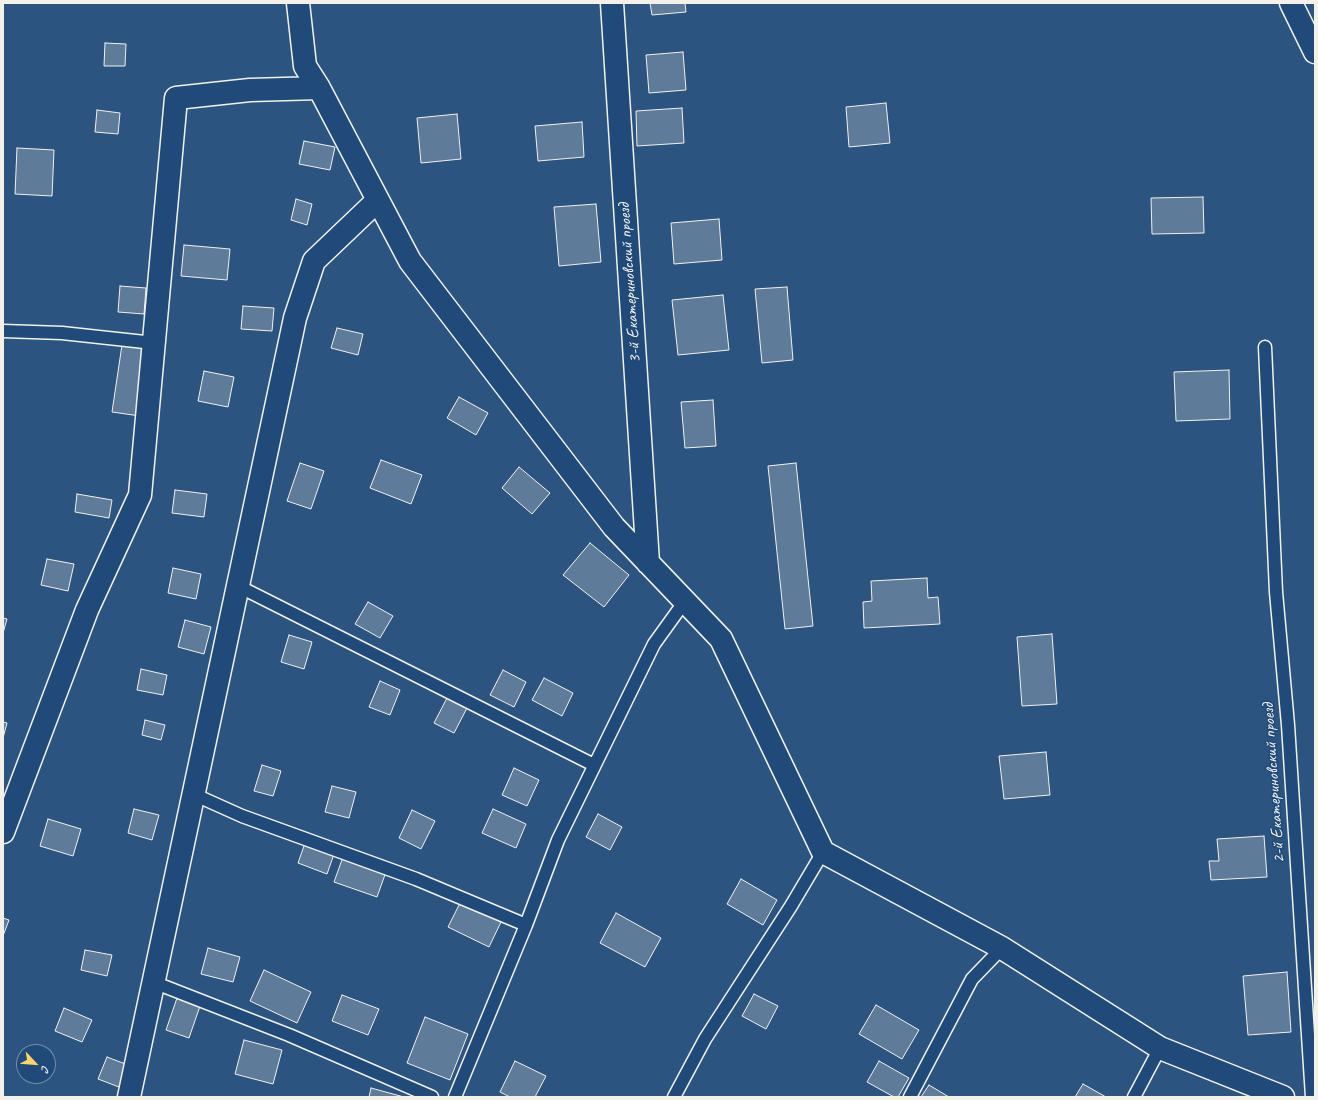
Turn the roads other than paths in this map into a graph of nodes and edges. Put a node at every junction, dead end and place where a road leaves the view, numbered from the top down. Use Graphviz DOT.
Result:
graph roads {
  1 [pos="298,3"];
  2 [pos="612,3"];
  3 [pos="1291,3"];
  4 [pos="1315,52"];
  5 [pos="319,88"];
  6 [pos="378,200"];
  7 [pos="3,331"];
  8 [pos="154,343"];
  9 [pos="1265,347"];
  10 [pos="648,563"];
  11 [pos="238,586"];
  12 [pos="684,602"];
  13 [pos="594,766"];
  14 [pos="193,794"];
  15 [pos="3,832"];
  16 [pos="823,852"];
  17 [pos="526,925"];
  18 [pos="1002,948"];
  19 [pos="153,982"];
  20 [pos="1160,1048"];
  21 [pos="129,1097"];
  22 [pos="432,1097"];
  23 [pos="455,1097"];
  24 [pos="674,1097"];
  25 [pos="910,1097"];
  26 [pos="1134,1097"];
  27 [pos="1283,1097"];
  28 [pos="1312,1097"];
  1 -- 5 [label="street"];
  2 -- 10 [label="street, 3-й Екатериновский проезд"];
  3 -- 4 [label="street"];
  5 -- 6 [label="street"];
  5 -- 8 [label="street"];
  6 -- 10 [label="street"];
  6 -- 11 [label="street"];
  7 -- 8 [label="lane"];
  8 -- 15 [label="street"];
  9 -- 28 [label="lane, 2-й Екатериновский проезд"];
  10 -- 12 [label="street"];
  11 -- 13 [label="lane"];
  11 -- 14 [label="street"];
  12 -- 13 [label="lane"];
  12 -- 16 [label="street"];
  13 -- 17 [label="lane"];
  14 -- 17 [label="lane"];
  14 -- 19 [label="street"];
  16 -- 18 [label="street"];
  16 -- 24 [label="lane"];
  17 -- 23 [label="lane"];
  18 -- 20 [label="street"];
  18 -- 25 [label="lane"];
  19 -- 21 [label="street"];
  19 -- 22 [label="lane"];
  20 -- 26 [label="lane"];
  20 -- 27 [label="street"];
}
